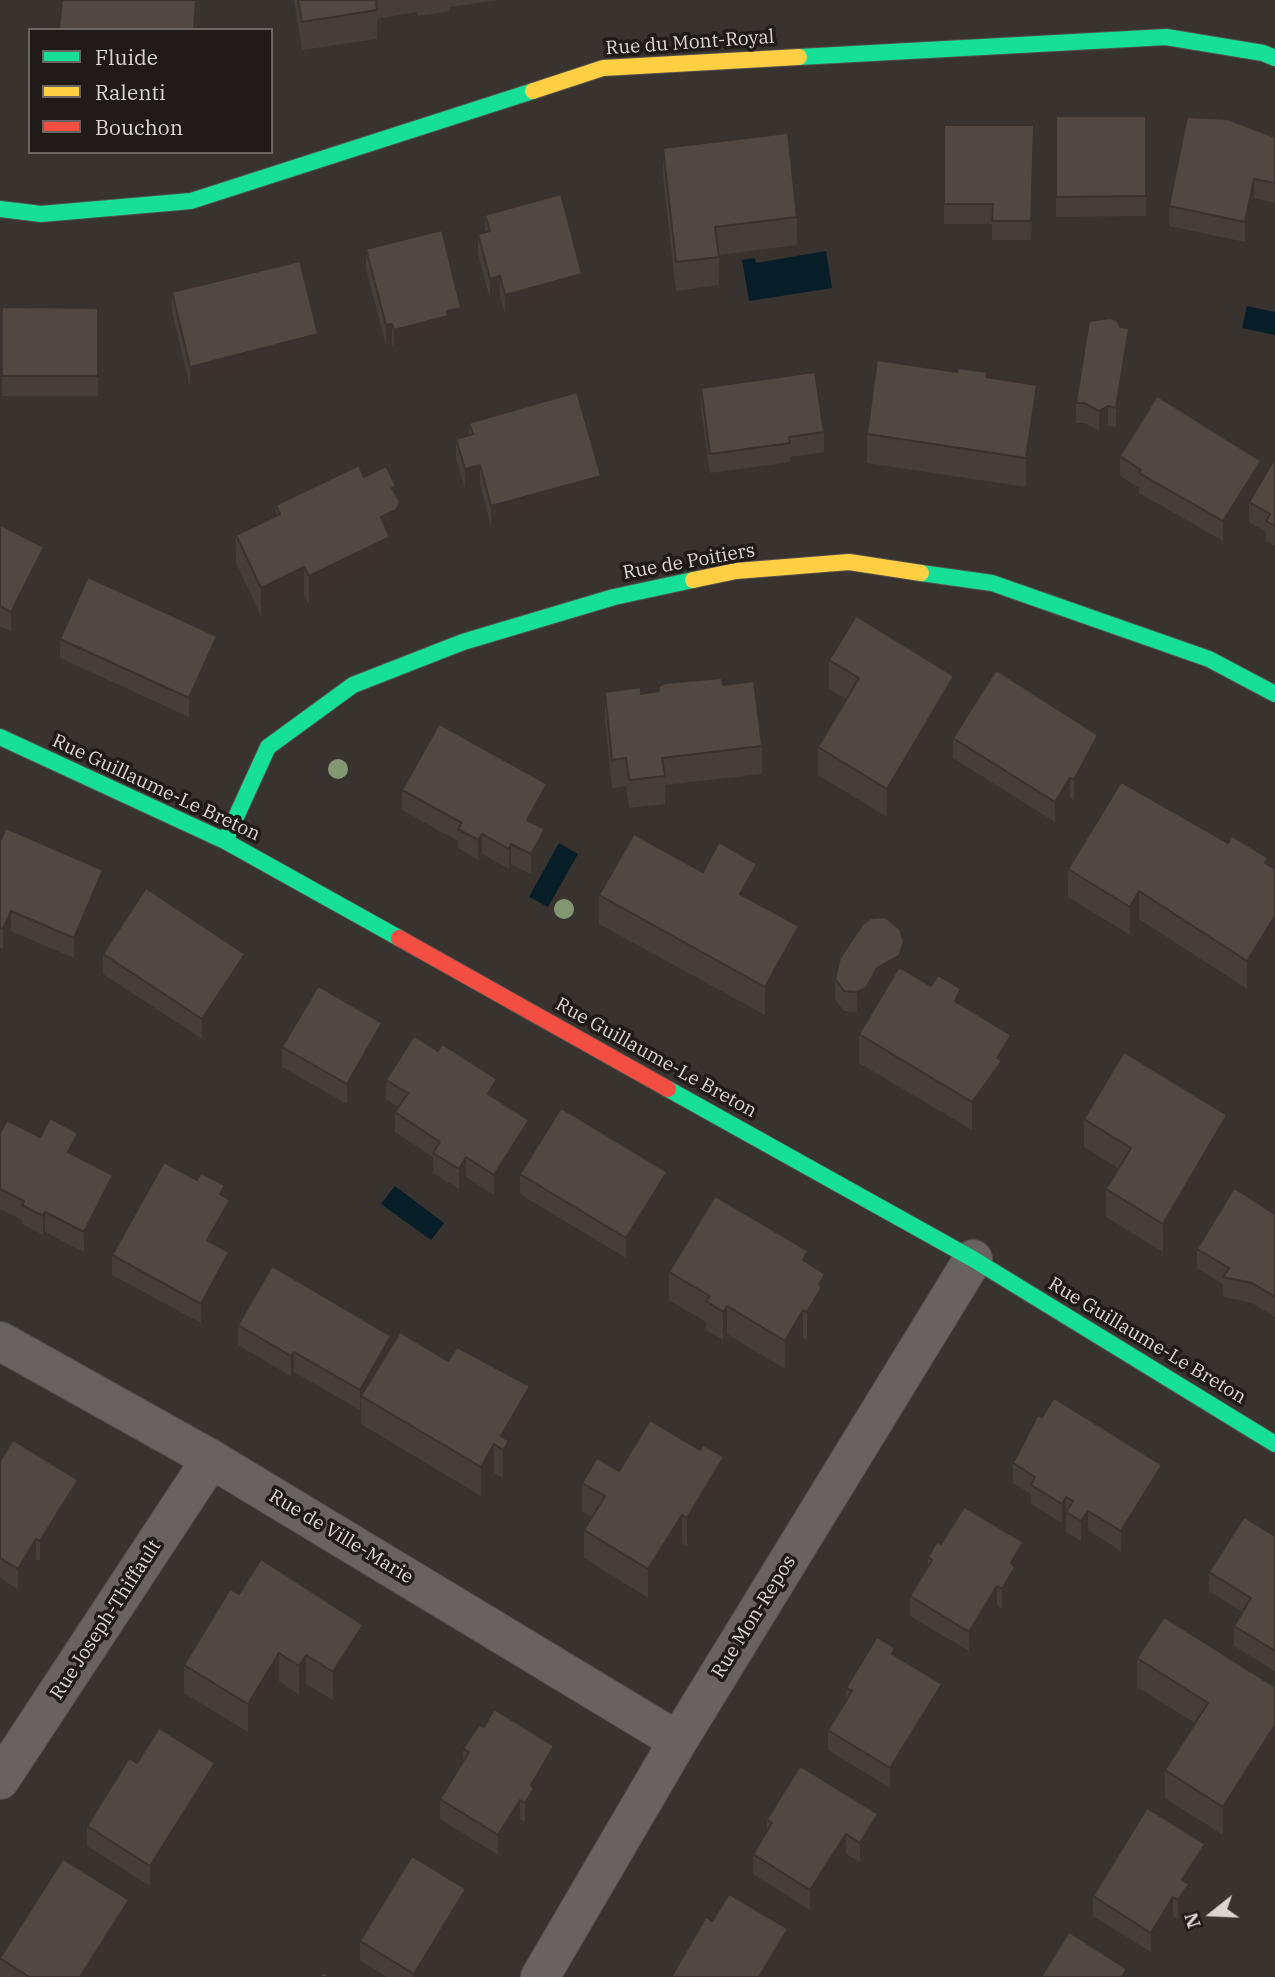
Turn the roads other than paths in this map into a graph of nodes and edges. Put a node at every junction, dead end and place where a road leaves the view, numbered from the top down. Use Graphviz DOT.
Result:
graph roads {
  1 [pos="1275,58"];
  2 [pos="0,209"];
  3 [pos="1275,694"];
  4 [pos="0,737"];
  5 [pos="225,841"];
  6 [pos="973,1259"];
  7 [pos="0,1341"];
  8 [pos="1275,1444"];
  9 [pos="211,1459"];
  10 [pos="678,1741"];
  11 [pos="0,1780"];
  12 [pos="540,1977"];
  1 -- 2 [label="street, Rue du Mont-Royal"];
  3 -- 5 [label="street, Rue de Poitiers"];
  4 -- 5 [label="street, Rue Guillaume-Le Breton"];
  5 -- 6 [label="street, Rue Guillaume-Le Breton"];
  6 -- 8 [label="street, Rue Guillaume-Le Breton"];
  6 -- 10 [label="street, Rue Mon-Repos"];
  7 -- 9 [label="street, Rue de Ville-Marie"];
  9 -- 10 [label="street, Rue de Ville-Marie"];
  9 -- 11 [label="street, Rue Joseph-Thiffault"];
  10 -- 12 [label="street, Rue Mon-Repos"];
}
